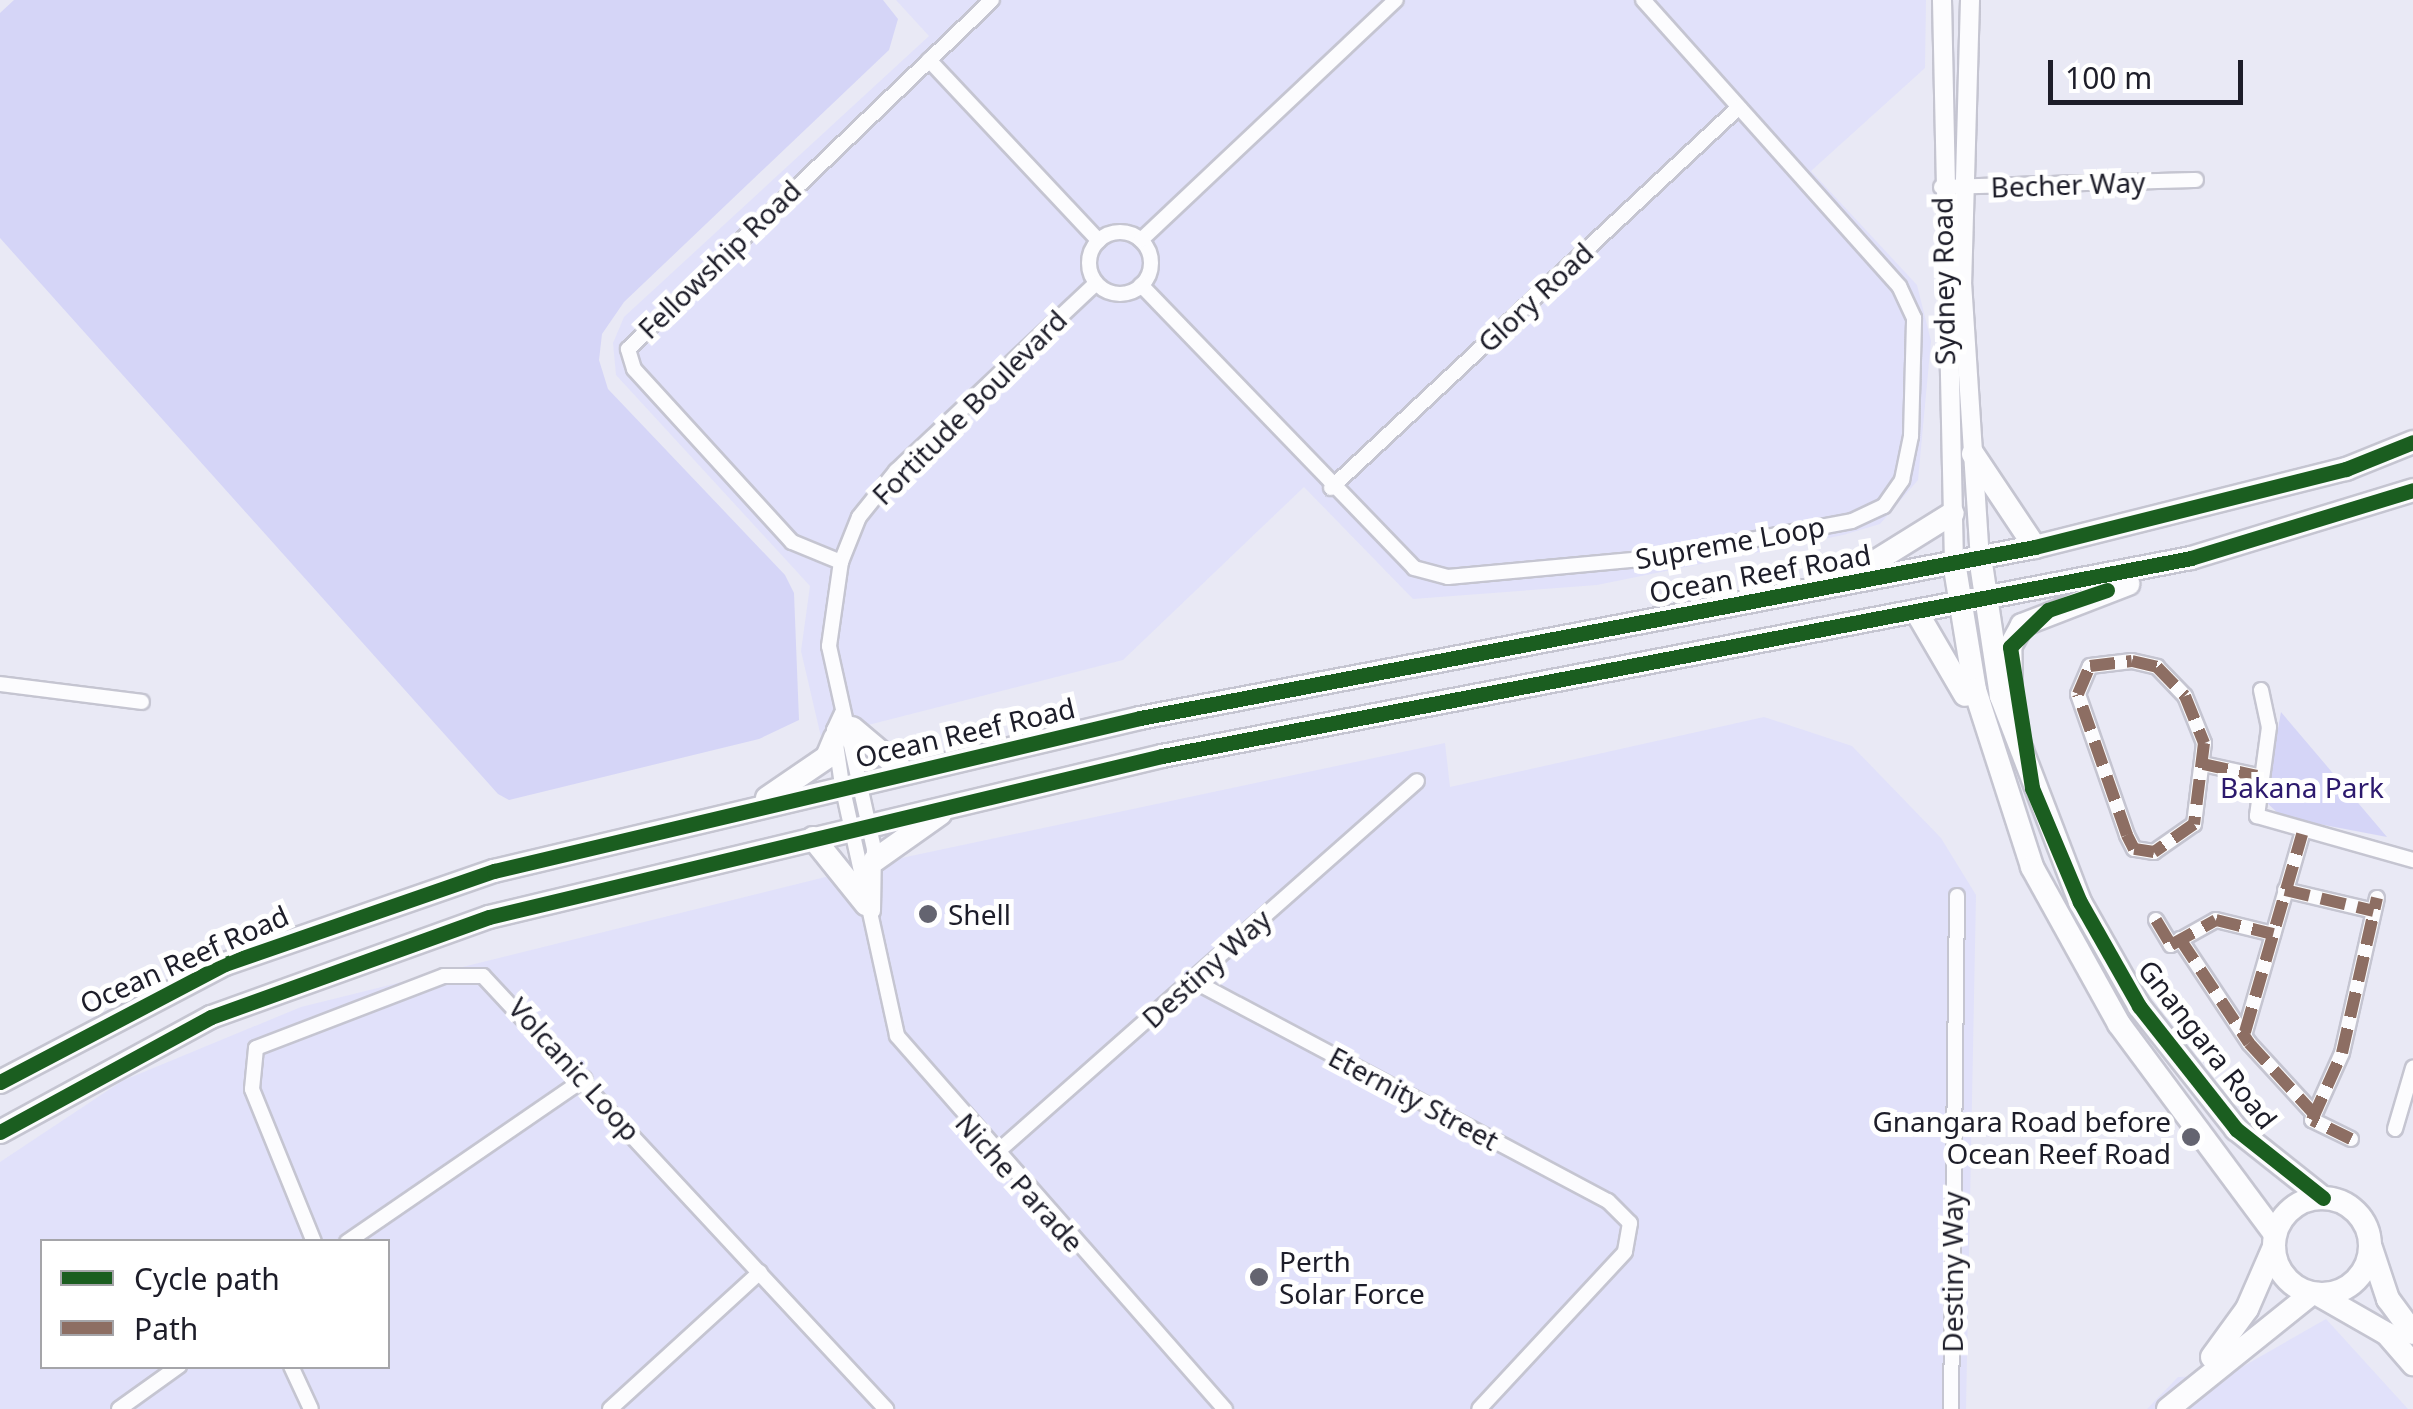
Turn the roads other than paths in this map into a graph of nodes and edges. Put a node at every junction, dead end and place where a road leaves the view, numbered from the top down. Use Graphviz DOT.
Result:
graph roads {
  1 [pos="992,0"];
  2 [pos="1396,0"];
  3 [pos="1643,0"];
  4 [pos="1942,0"];
  5 [pos="1970,0"];
  6 [pos="929,60"];
  7 [pos="1739,107"];
  8 [pos="2196,180"];
  9 [pos="1941,186"];
  10 [pos="1968,187"];
  11 [pos="1141,240"];
  12 [pos="1100,241"];
  13 [pos="1096,283"];
  14 [pos="1141,285"];
  15 [pos="2413,442"];
  16 [pos="1973,454"];
  17 [pos="1330,488"];
  18 [pos="2413,490"];
  19 [pos="1953,513"];
  20 [pos="2035,547"];
  21 [pos="1980,557"];
  22 [pos="2191,558"];
  23 [pos="841,562"];
  24 [pos="1954,562"];
  25 [pos="1834,585"];
  26 [pos="1985,598"];
  27 [pos="1959,603"];
  28 [pos="1916,611"];
  29 [pos="0,684"];
  30 [pos="2262,690"];
  31 [pos="142,702"];
  32 [pos="843,726"];
  33 [pos="1986,733"];
  34 [pos="2203,764"];
  35 [pos="903,772"];
  36 [pos="2257,776"];
  37 [pos="1417,781"];
  38 [pos="851,783"];
  39 [pos="2032,788"];
  40 [pos="956,804"];
  41 [pos="752,809"];
  42 [pos="860,827"];
  43 [pos="2302,834"];
  44 [pos="813,838"];
  45 [pos="876,860"];
  46 [pos="2413,860"];
  47 [pos="2285,890"];
  48 [pos="1957,896"];
  49 [pos="869,914"];
  50 [pos="2156,920"];
  51 [pos="2272,934"];
  52 [pos="2180,939"];
  53 [pos="1192,980"];
  54 [pos="2245,1032"];
  55 [pos="2413,1068"];
  56 [pos="584,1079"];
  57 [pos="0,1082"];
  58 [pos="2314,1114"];
  59 [pos="2395,1129"];
  60 [pos="0,1132"];
  61 [pos="2351,1139"];
  62 [pos="995,1154"];
  63 [pos="2323,1198"];
  64 [pos="313,1239"];
  65 [pos="352,1239"];
  66 [pos="2274,1240"];
  67 [pos="2371,1248"];
  68 [pos="760,1272"];
  69 [pos="2315,1294"];
  70 [pos="2413,1332"];
  71 [pos="2413,1364"];
  72 [pos="176,1369"];
  73 [pos="292,1369"];
  74 [pos="2192,1384"];
  75 [pos="119,1409"];
  76 [pos="311,1409"];
  77 [pos="610,1409"];
  78 [pos="886,1409"];
  79 [pos="1225,1409"];
  80 [pos="1479,1409"];
  81 [pos="1951,1409"];
  82 [pos="2168,1409"];
  1 -- 6 [label="street, Fellowship Road"];
  2 -- 11 [label="street"];
  3 -- 7 [label="street, Supreme Loop"];
  4 -- 9 [label="street, Sydney Road"];
  5 -- 10 [label="street, Sydney Road"];
  6 -- 12 [label="street"];
  6 -- 23 [label="street, Fellowship Road"];
  7 -- 17 [label="street, Glory Road"];
  7 -- 17 [label="street, Supreme Loop"];
  8 -- 10 [label="street, Becher Way"];
  9 -- 10 [label="street, Becher Way"];
  9 -- 19 [label="street, Sydney Road"];
  10 -- 16 [label="street, Sydney Road"];
  11 -- 12 [label="street"];
  11 -- 14 [label="street"];
  12 -- 13 [label="street"];
  13 -- 14 [label="street"];
  13 -- 23 [label="street, Fortitude Boulevard"];
  14 -- 17 [label="street, Supreme Loop"];
  15 -- 20 [label="main road"];
  16 -- 20 [label="main road"];
  16 -- 21 [label="street, Sydney Road"];
  18 -- 22 [label="main road"];
  19 -- 24 [label="street, Sydney Road"];
  19 -- 25 [label="main road"];
  20 -- 21 [label="main road"];
  21 -- 24 [label="main road, Ocean Reef Road"];
  21 -- 26 [label="main road, Gnangara Road"];
  22 -- 26 [label="main road"];
  22 -- 39 [label="main road"];
  23 -- 32 [label="street, Fortitude Boulevard"];
  24 -- 25 [label="main road, Ocean Reef Road"];
  24 -- 27 [label="main road, Gnangara Road"];
  25 -- 35 [label="main road, Ocean Reef Road"];
  26 -- 27 [label="main road"];
  26 -- 39 [label="main road, Gnangara Road"];
  27 -- 28 [label="main road"];
  27 -- 33 [label="main road, Gnangara Road"];
  28 -- 33 [label="main road"];
  28 -- 40 [label="main road"];
  29 -- 31 [label="street"];
  30 -- 36 [label="street"];
  32 -- 35 [label="main road"];
  32 -- 38 [label="street, Fortitude Boulevard"];
  32 -- 41 [label="main road"];
  33 -- 66 [label="main road, Gnangara Road"];
  34 -- 34 [label="street"];
  34 -- 36 [label="street"];
  35 -- 38 [label="main road, Ocean Reef Road"];
  36 -- 43 [label="street"];
  37 -- 53 [label="street, Destiny Way"];
  38 -- 41 [label="main road, Ocean Reef Road"];
  38 -- 42 [label="street, Niche Parade"];
  39 -- 63 [label="main road, Gnangara Road"];
  40 -- 42 [label="main road"];
  40 -- 45 [label="main road"];
  41 -- 57 [label="main road, Ocean Reef Road"];
  42 -- 44 [label="main road"];
  42 -- 45 [label="street, Niche Parade"];
  42 -- 49 [label="street, Niche Parade"];
  43 -- 46 [label="street"];
  43 -- 47 [label="street"];
  44 -- 49 [label="main road"];
  44 -- 60 [label="main road"];
  45 -- 49 [label="street, Niche Parade"];
  47 -- 51 [label="street"];
  47 -- 58 [label="street"];
  48 -- 81 [label="street, Destiny Way"];
  49 -- 62 [label="street, Niche Parade"];
  50 -- 52 [label="street"];
  51 -- 52 [label="street"];
  51 -- 54 [label="street"];
  52 -- 54 [label="street"];
  53 -- 62 [label="street, Destiny Way"];
  53 -- 80 [label="street, Eternity Street"];
  54 -- 58 [label="street"];
  55 -- 59 [label="street"];
  56 -- 64 [label="street, Volcanic Loop"];
  56 -- 65 [label="street"];
  56 -- 68 [label="street, Volcanic Loop"];
  58 -- 61 [label="street"];
  62 -- 79 [label="street, Niche Parade"];
  63 -- 66 [label="main road"];
  63 -- 67 [label="main road"];
  66 -- 69 [label="main road"];
  66 -- 74 [label="main road"];
  67 -- 69 [label="main road"];
  67 -- 70 [label="main road"];
  68 -- 77 [label="street"];
  68 -- 78 [label="street, Volcanic Loop"];
  69 -- 71 [label="main road"];
  69 -- 74 [label="main road"];
  72 -- 75 [label="street"];
  73 -- 76 [label="street"];
  74 -- 82 [label="main road"];
}
